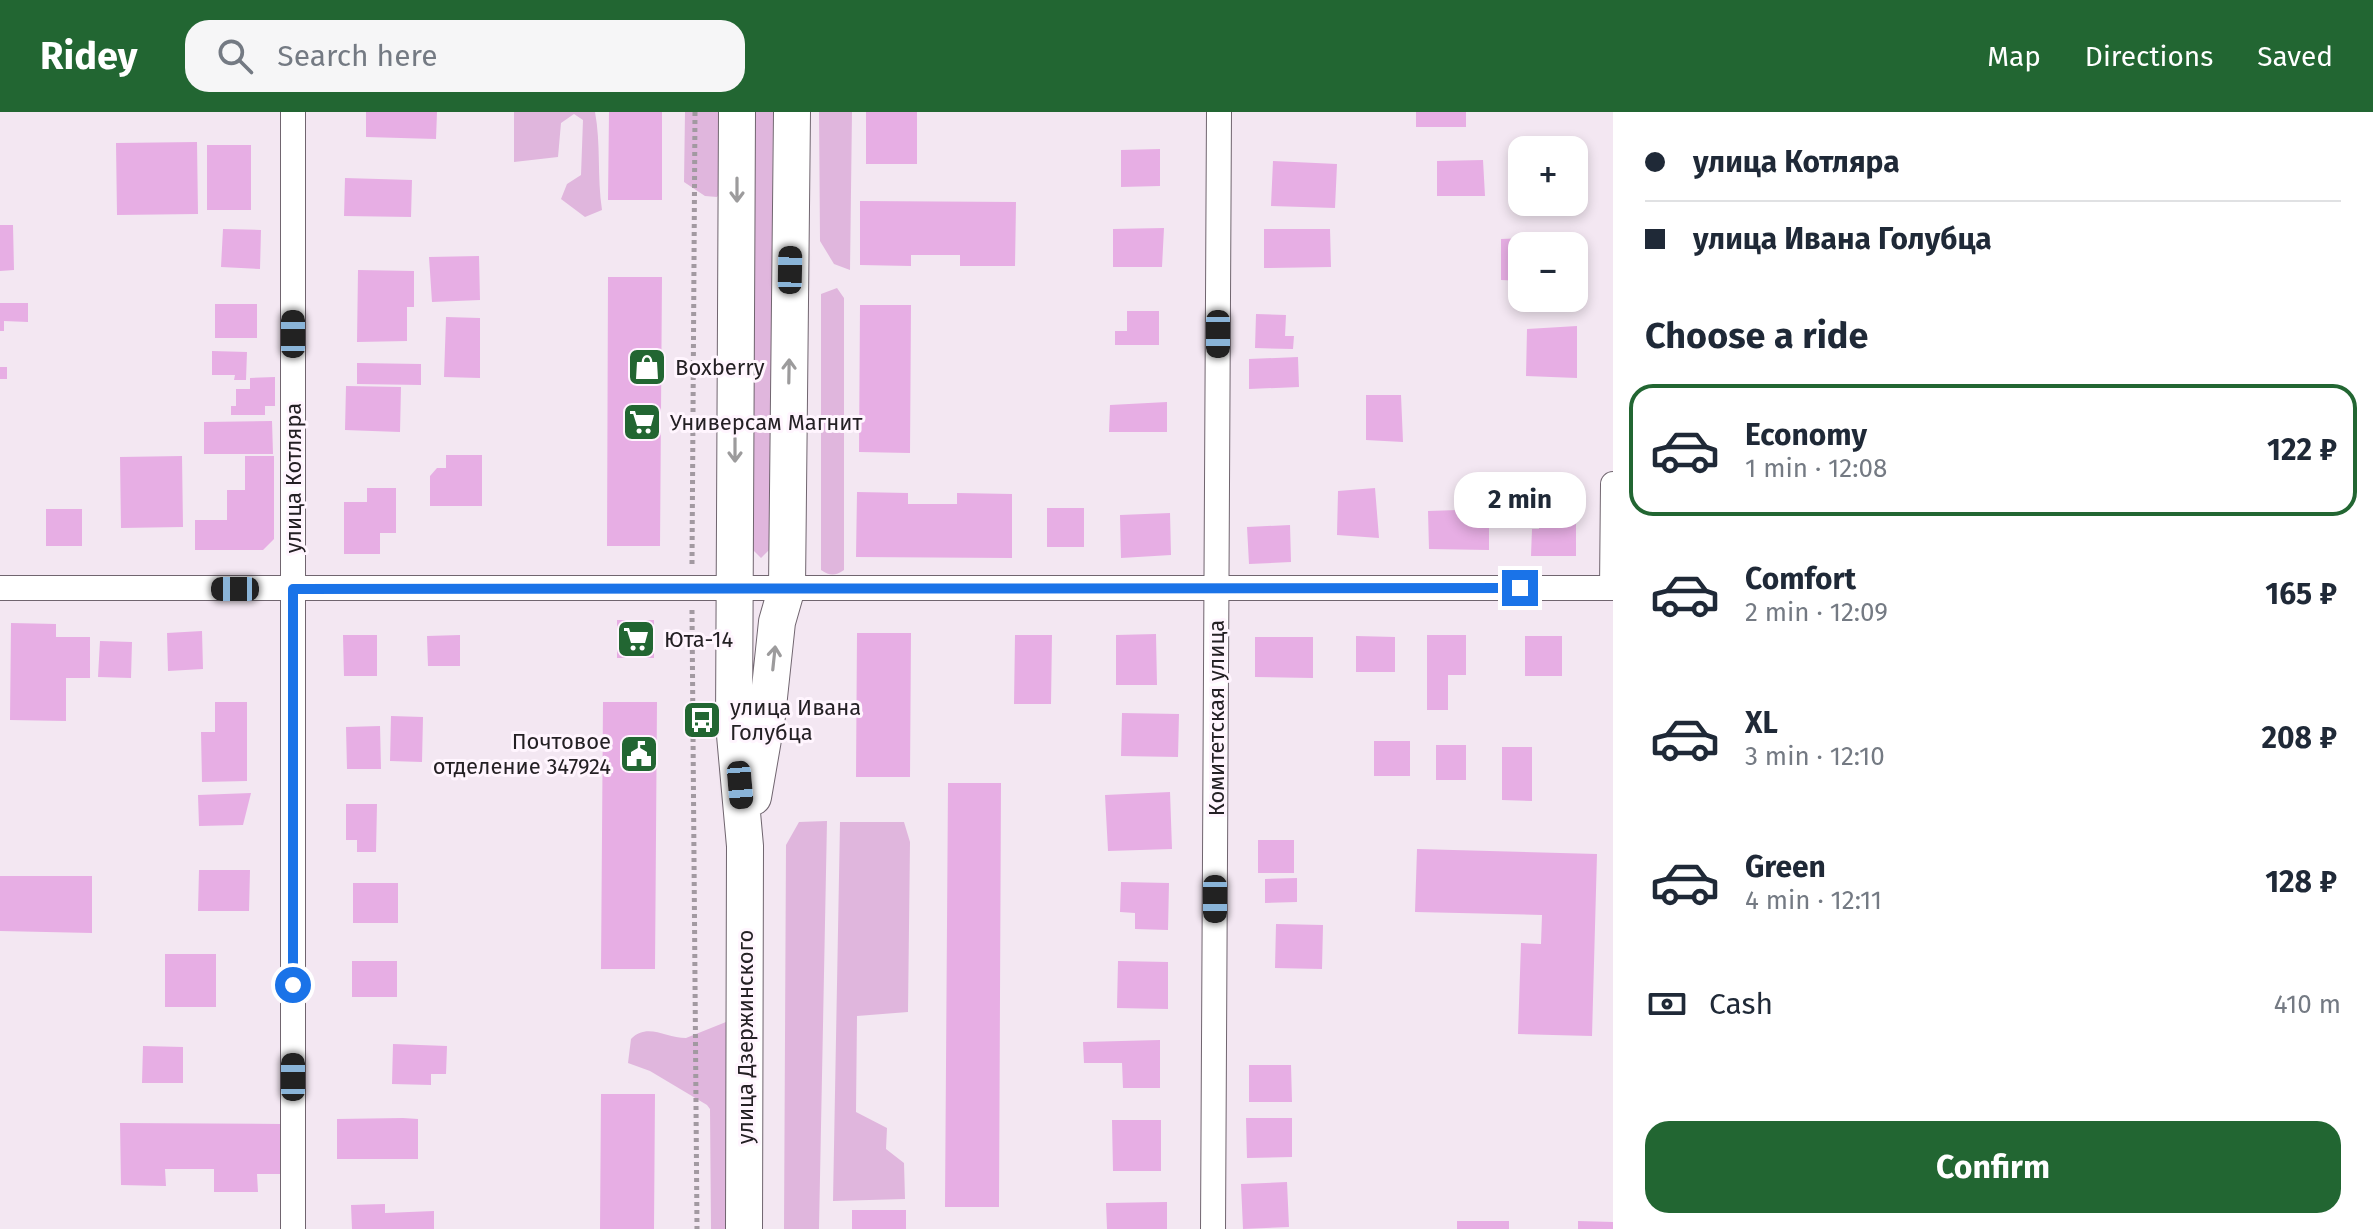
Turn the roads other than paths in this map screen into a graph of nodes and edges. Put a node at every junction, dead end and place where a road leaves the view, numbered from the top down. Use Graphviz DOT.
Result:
graph roads {
  1 [pos="293,112"];
  2 [pos="737,112"];
  3 [pos="792,112"];
  4 [pos="1219,112"];
  5 [pos="1613,484"];
  6 [pos="734,587"];
  7 [pos="787,587"];
  8 [pos="0,588"];
  9 [pos="1217,588"];
  10 [pos="1612,588"];
  11 [pos="293,589"];
  12 [pos="745,846"];
  13 [pos="293,1229"];
  14 [pos="744,1229"];
  15 [pos="1213,1229"];
  1 -- 11 [label="street, улица Котляра"];
  2 -- 6 [label="main road, улица Дзержинского, one-way"];
  7 -- 3 [label="main road, улица Дзержинского, one-way"];
  4 -- 9 [label="street, Комитетская улица"];
  5 -- 10 [label="street"];
  6 -- 7 [label="street"];
  6 -- 11 [label="street"];
  6 -- 12 [label="main road, улица Дзержинского"];
  7 -- 9 [label="street"];
  12 -- 7 [label="main road, улица Дзержинского, one-way"];
  8 -- 11 [label="street"];
  9 -- 10 [label="street"];
  9 -- 15 [label="street, Комитетская улица"];
  11 -- 13 [label="street, улица Котляра"];
  12 -- 14 [label="main road, улица Дзержинского"];
}
